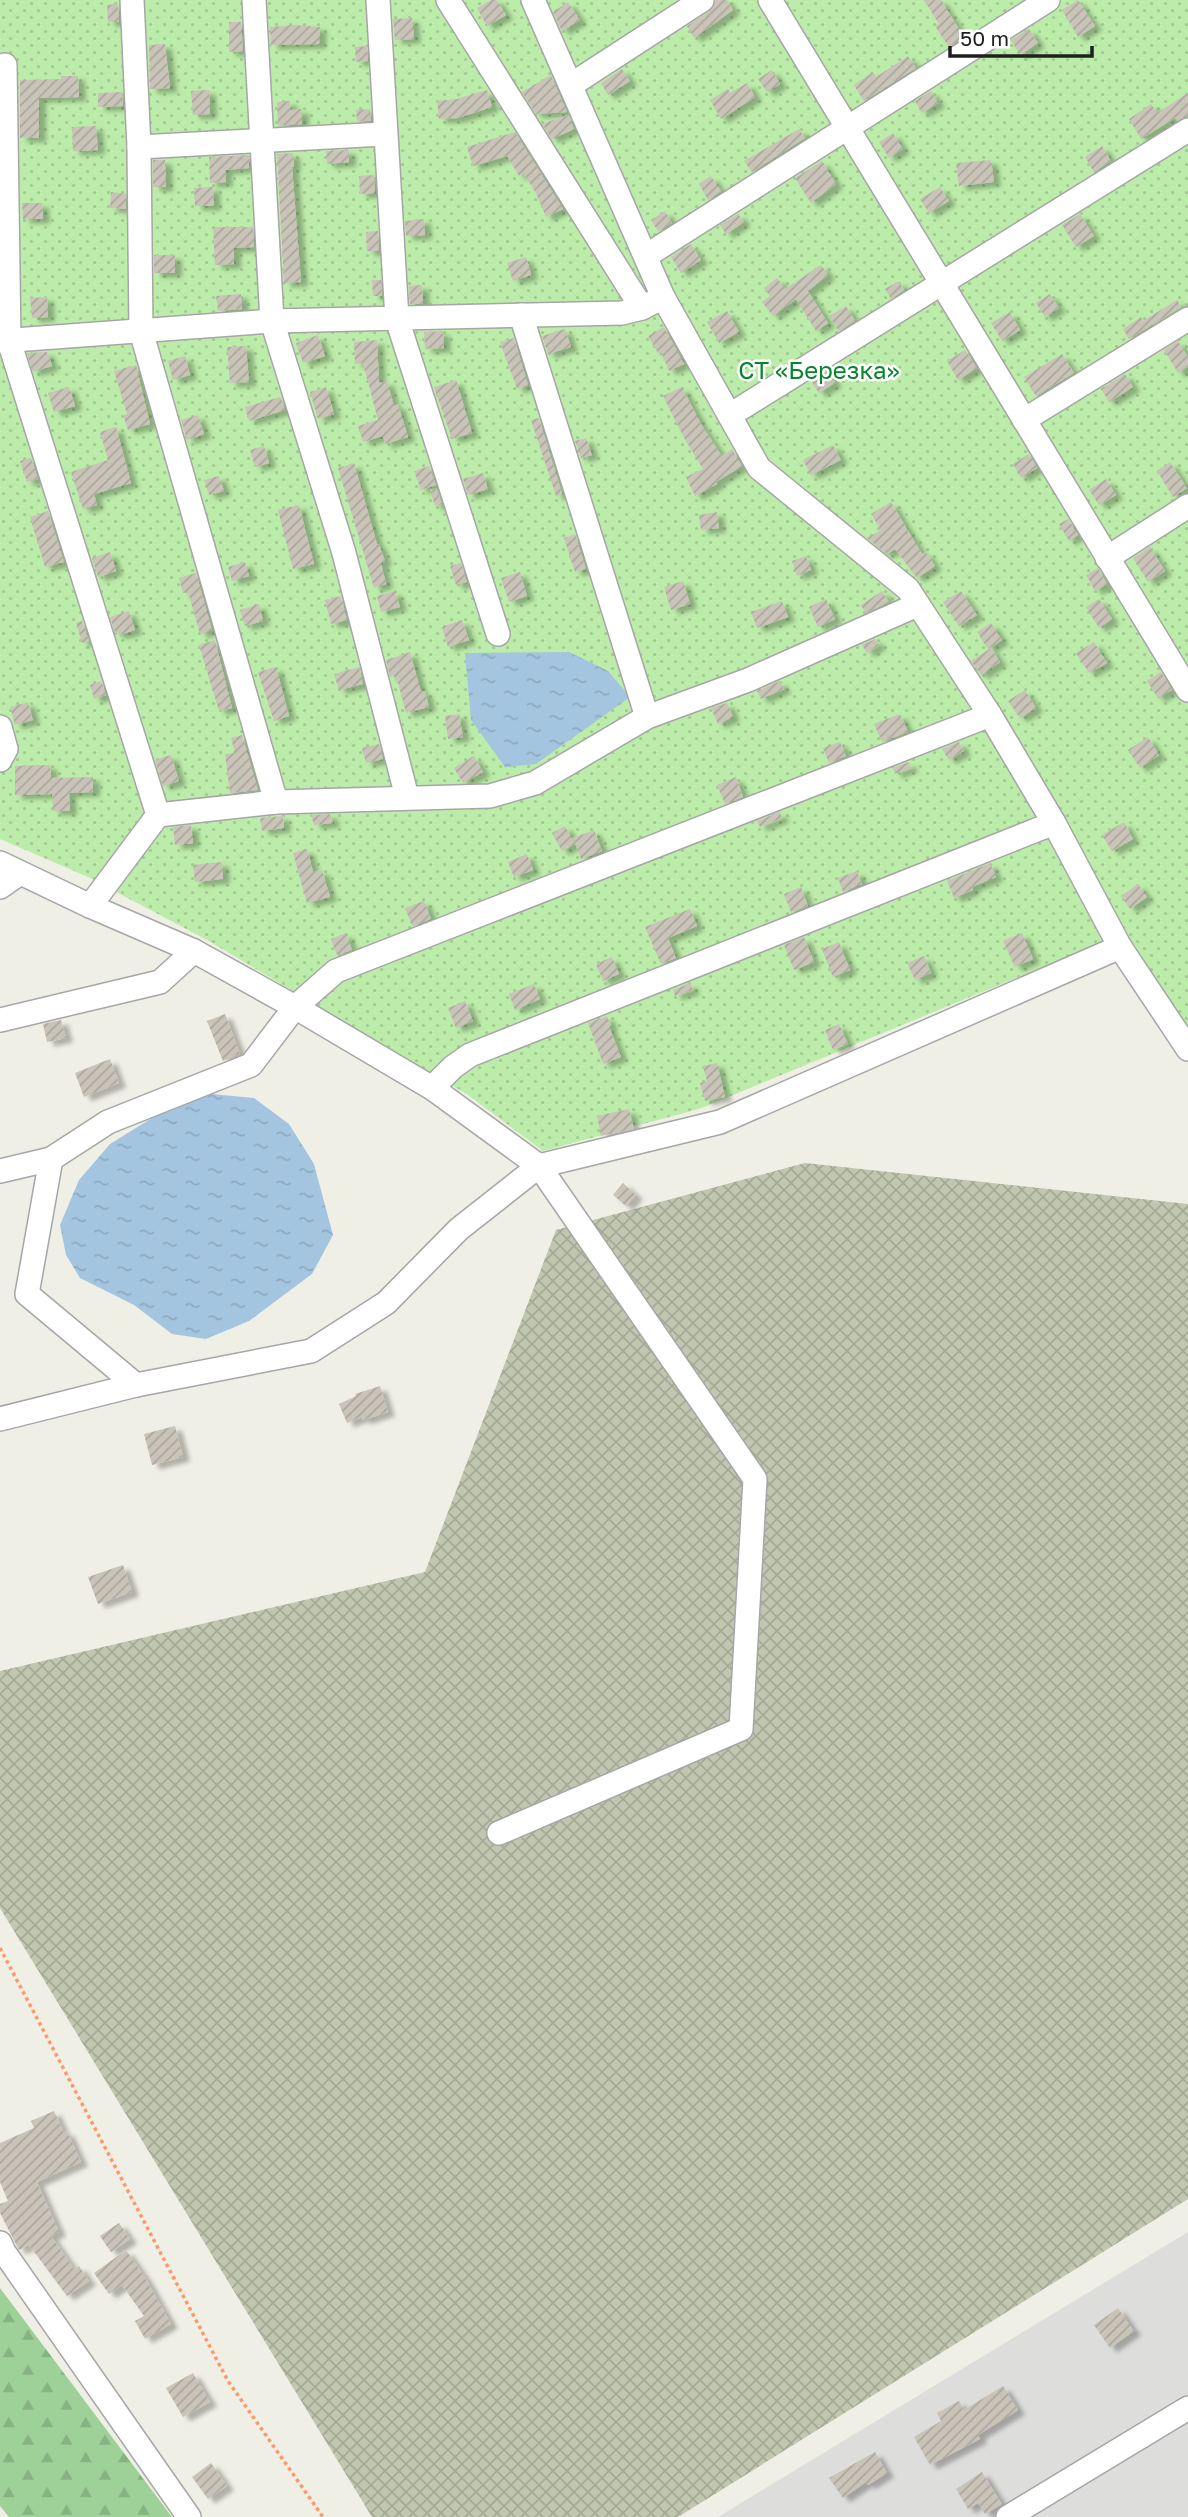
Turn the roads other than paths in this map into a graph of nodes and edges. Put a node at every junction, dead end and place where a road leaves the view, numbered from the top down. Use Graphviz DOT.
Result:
graph roads {
  1 [pos="132,0"];
  2 [pos="254,0"];
  3 [pos="378,0"];
  4 [pos="448,0"];
  5 [pos="533,0"];
  6 [pos="702,0"];
  7 [pos="770,0"];
  8 [pos="1048,0"];
  9 [pos="5,65"];
  10 [pos="570,85"];
  11 [pos="846,127"];
  12 [pos="1188,130"];
  13 [pos="384,134"];
  14 [pos="264,142"];
  15 [pos="139,147"];
  16 [pos="646,256"];
  17 [pos="942,285"];
  18 [pos="663,297"];
  19 [pos="642,308"];
  20 [pos="521,315"];
  21 [pos="397,319"];
  22 [pos="1188,319"];
  23 [pos="272,321"];
  24 [pos="141,331"];
  25 [pos="5,341"];
  26 [pos="730,415"];
  27 [pos="1024,420"];
  28 [pos="1188,506"];
  29 [pos="1107,558"];
  30 [pos="917,605"];
  31 [pos="498,634"];
  32 [pos="1188,690"];
  33 [pos="990,715"];
  34 [pos="648,717"];
  35 [pos="0,727"];
  36 [pos="0,760"];
  37 [pos="407,797"];
  38 [pos="276,802"];
  39 [pos="158,815"];
  40 [pos="1054,823"];
  41 [pos="10,868"];
  42 [pos="0,887"];
  43 [pos="90,906"];
  44 [pos="1120,947"];
  45 [pos="194,951"];
  46 [pos="295,1007"];
  47 [pos="0,1020"];
  48 [pos="1188,1049"];
  49 [pos="432,1088"];
  50 [pos="51,1159"];
  51 [pos="539,1166"];
  52 [pos="0,1171"];
  53 [pos="136,1385"];
  54 [pos="0,1419"];
  55 [pos="499,1833"];
  56 [pos="0,2243"];
  57 [pos="1188,2408"];
  58 [pos="189,2517"];
  59 [pos="1008,2517"];
  1 -- 15 [label="street"];
  2 -- 14 [label="street"];
  3 -- 13 [label="street"];
  4 -- 19 [label="street"];
  5 -- 10 [label="street"];
  6 -- 10 [label="street"];
  7 -- 11 [label="street"];
  8 -- 11 [label="street"];
  9 -- 25 [label="street"];
  10 -- 16 [label="street"];
  11 -- 16 [label="street"];
  11 -- 17 [label="street"];
  12 -- 17 [label="street"];
  13 -- 14 [label="street"];
  13 -- 21 [label="street"];
  14 -- 15 [label="street"];
  14 -- 23 [label="street"];
  15 -- 24 [label="street"];
  16 -- 18 [label="street"];
  17 -- 26 [label="street"];
  17 -- 27 [label="street"];
  18 -- 19 [label="street"];
  18 -- 26 [label="street"];
  19 -- 20 [label="street"];
  20 -- 21 [label="street"];
  20 -- 34 [label="street"];
  21 -- 23 [label="street"];
  21 -- 31 [label="street"];
  22 -- 27 [label="street"];
  23 -- 24 [label="street"];
  23 -- 37 [label="street"];
  24 -- 25 [label="street"];
  24 -- 38 [label="street"];
  25 -- 39 [label="street"];
  26 -- 30 [label="street"];
  27 -- 29 [label="street"];
  28 -- 29 [label="street"];
  29 -- 32 [label="street"];
  30 -- 33 [label="street"];
  30 -- 34 [label="street"];
  33 -- 40 [label="street"];
  33 -- 46 [label="street"];
  34 -- 37 [label="street"];
  35 -- 36 [label="street"];
  37 -- 38 [label="street"];
  38 -- 39 [label="street"];
  39 -- 43 [label="street"];
  40 -- 44 [label="street"];
  40 -- 49 [label="street"];
  41 -- 42 [label="street"];
  41 -- 43 [label="street"];
  43 -- 45 [label="street"];
  44 -- 48 [label="street"];
  44 -- 51 [label="street"];
  45 -- 46 [label="street"];
  45 -- 47 [label="street"];
  46 -- 49 [label="street"];
  46 -- 50 [label="street"];
  49 -- 51 [label="street"];
  50 -- 52 [label="street"];
  50 -- 53 [label="street"];
  51 -- 53 [label="street"];
  51 -- 55 [label="street"];
  53 -- 54 [label="street"];
  56 -- 58 [label="street"];
  57 -- 59 [label="street"];
}
